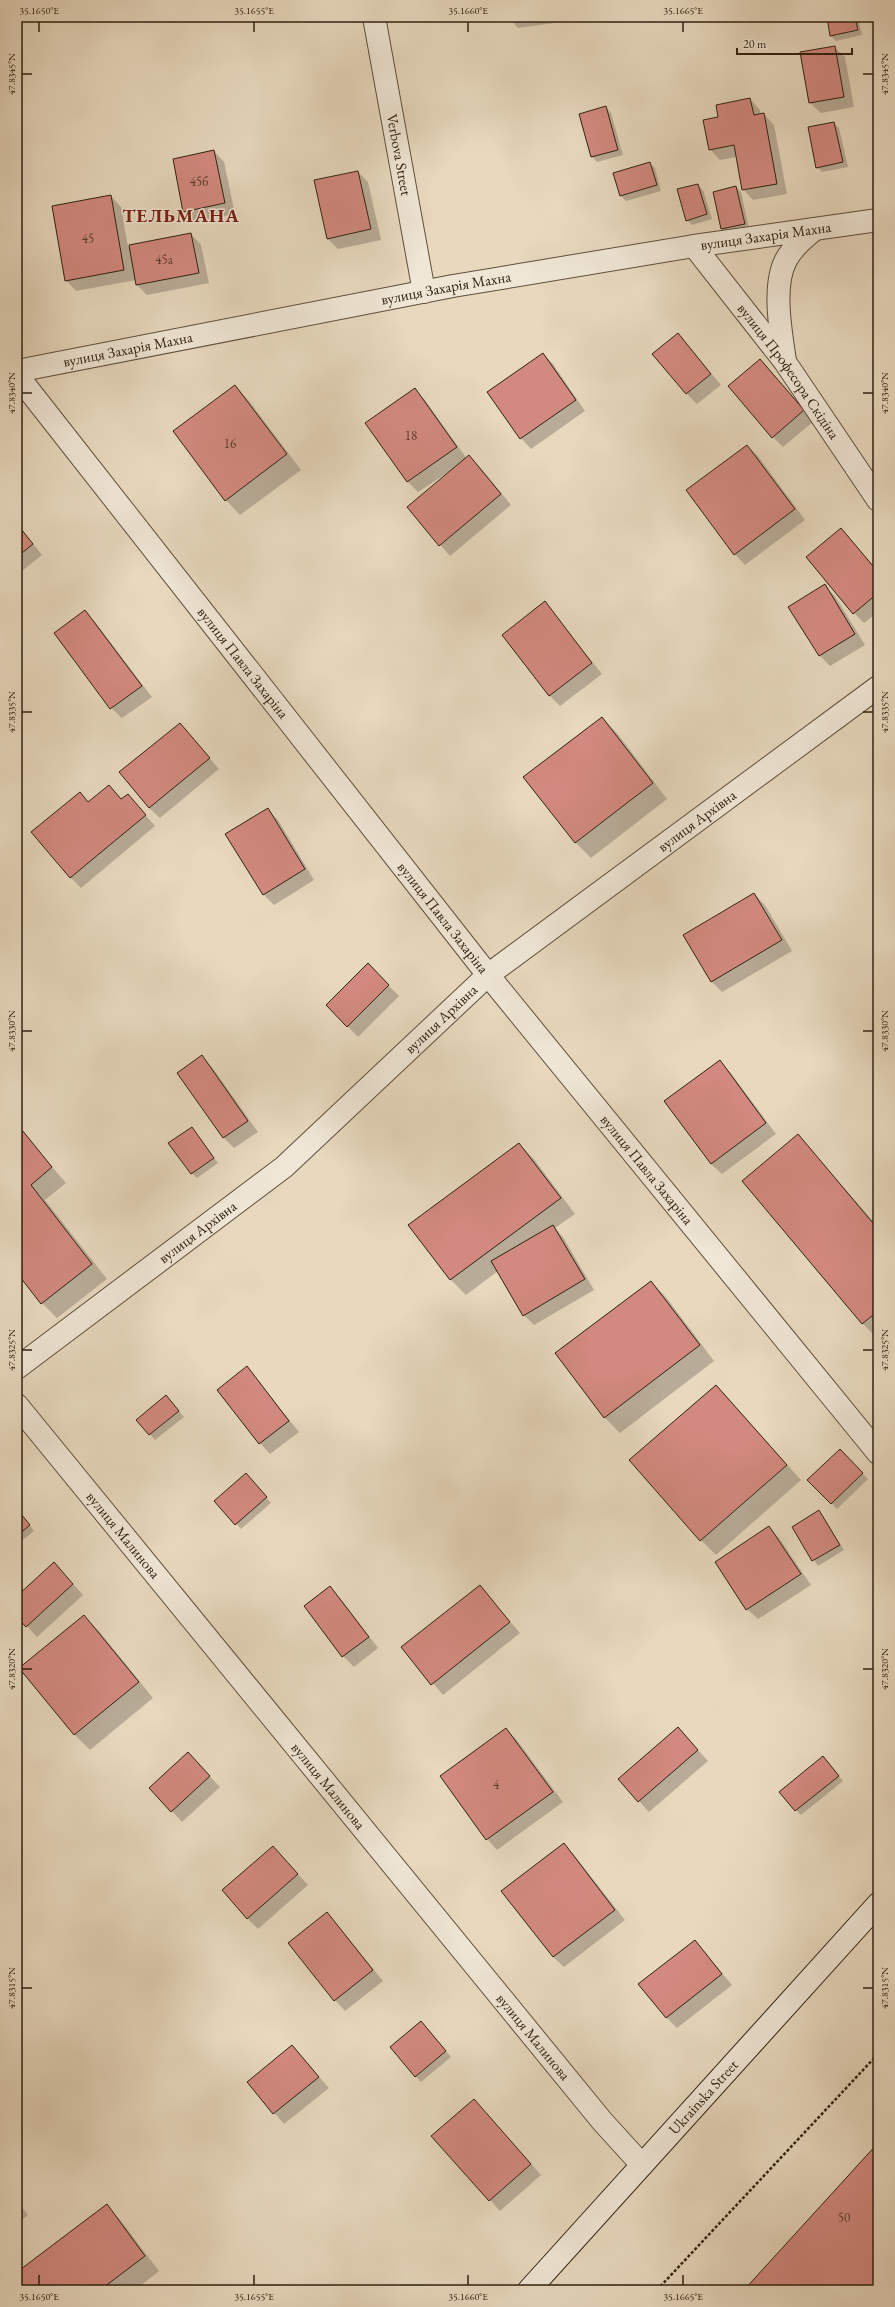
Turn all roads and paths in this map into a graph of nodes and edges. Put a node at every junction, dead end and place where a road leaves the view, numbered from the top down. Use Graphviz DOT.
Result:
graph roads {
  1 [pos="374,17"];
  2 [pos="878,220"];
  3 [pos="815,229"];
  4 [pos="694,246"];
  5 [pos="424,292"];
  6 [pos="785,362"];
  7 [pos="17,371"];
  8 [pos="17,375"];
  9 [pos="878,500"];
  10 [pos="878,687"];
  11 [pos="488,975"];
  12 [pos="17,1368"];
  13 [pos="17,1405"];
  14 [pos="878,1452"];
  15 [pos="878,1904"];
  16 [pos="878,2054"];
  17 [pos="642,2165"];
  18 [pos="529,2290"];
  19 [pos="657,2290"];
  1 -- 5 [label="street, Verbova Street"];
  2 -- 3 [label="street, вулиця Захарія Махна"];
  3 -- 4 [label="street, вулиця Захарія Махна"];
  3 -- 6 [label="street"];
  4 -- 5 [label="street, вулиця Захарія Махна"];
  4 -- 6 [label="street, вулиця Професора Скідіна"];
  5 -- 7 [label="street, вулиця Захарія Махна"];
  6 -- 9 [label="street, вулиця Професора Скідіна"];
  8 -- 11 [label="street, вулиця Павла Захаріна"];
  10 -- 11 [label="street, вулиця Архівна"];
  11 -- 12 [label="street, вулиця Архівна"];
  11 -- 14 [label="street, вулиця Павла Захаріна"];
  13 -- 17 [label="street, вулиця Малинова"];
  15 -- 17 [label="street, Ukrainska Street"];
  16 -- 19 [label="path"];
  17 -- 18 [label="street, Ukrainska Street"];
}
